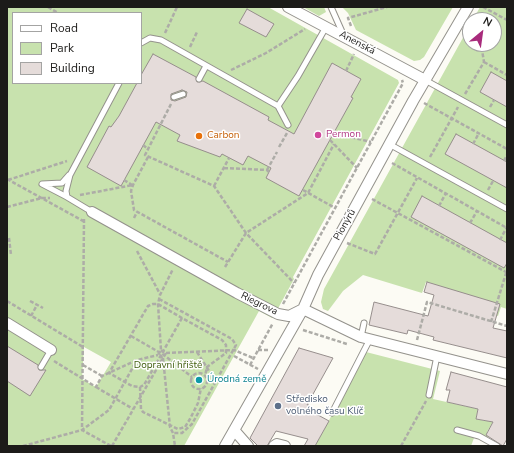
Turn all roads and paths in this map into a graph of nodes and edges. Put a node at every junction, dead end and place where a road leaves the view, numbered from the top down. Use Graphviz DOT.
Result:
graph roads {
  1 [pos="178,7"];
  2 [pos="288,7"];
  3 [pos="331,7"];
  4 [pos="387,7"];
  5 [pos="468,7"];
  6 [pos="483,7"];
  7 [pos="507,20"];
  8 [pos="309,26"];
  9 [pos="326,27"];
  10 [pos="351,28"];
  11 [pos="197,32"];
  12 [pos="344,37"];
  13 [pos="161,40"];
  14 [pos="142,42"];
  15 [pos="349,48"];
  16 [pos="186,55"];
  17 [pos="484,62"];
  18 [pos="206,66"];
  19 [pos="346,71"];
  20 [pos="222,74"];
  21 [pos="507,74"];
  22 [pos="402,78"];
  23 [pos="199,79"];
  24 [pos="425,80"];
  25 [pos="118,84"];
  26 [pos="458,92"];
  27 [pos="183,94"];
  28 [pos="426,98"];
  29 [pos="470,99"];
  30 [pos="173,100"];
  31 [pos="494,100"];
  32 [pos="423,103"];
  33 [pos="278,106"];
  34 [pos="483,106"];
  35 [pos="419,110"];
  36 [pos="288,125"];
  37 [pos="507,125"];
  38 [pos="334,133"];
  39 [pos="479,133"];
  40 [pos="330,140"];
  41 [pos="371,142"];
  42 [pos="334,144"];
  43 [pos="389,144"];
  44 [pos="473,144"];
  45 [pos="143,145"];
  46 [pos="279,147"];
  47 [pos="148,149"];
  48 [pos="507,149"];
  49 [pos="399,150"];
  50 [pos="277,152"];
  51 [pos="422,154"];
  52 [pos="507,155"];
  53 [pos="80,157"];
  54 [pos="148,157"];
  55 [pos="229,158"];
  56 [pos="504,160"];
  57 [pos="436,162"];
  58 [pos="391,163"];
  59 [pos="224,168"];
  60 [pos="357,168"];
  61 [pos="388,169"];
  62 [pos="70,175"];
  63 [pos="417,178"];
  64 [pos="8,180"];
  65 [pos="124,180"];
  66 [pos="493,181"];
  67 [pos="133,185"];
  68 [pos="214,186"];
  69 [pos="481,187"];
  70 [pos="303,190"];
  71 [pos="488,190"];
  72 [pos="308,193"];
  73 [pos="375,193"];
  74 [pos="446,193"];
  75 [pos="494,194"];
  76 [pos="67,197"];
  77 [pos="372,198"];
  78 [pos="80,205"];
  79 [pos="368,205"];
  80 [pos="439,206"];
  81 [pos="7,208"];
  82 [pos="335,208"];
  83 [pos="507,209"];
  84 [pos="477,211"];
  85 [pos="92,212"];
  86 [pos="137,212"];
  87 [pos="398,213"];
  88 [pos="134,218"];
  89 [pos="470,223"];
  90 [pos="507,228"];
  91 [pos="246,233"];
  92 [pos="350,237"];
  93 [pos="9,238"];
  94 [pos="500,240"];
  95 [pos="346,243"];
  96 [pos="8,247"];
  97 [pos="343,249"];
  98 [pos="137,250"];
  99 [pos="11,255"];
  100 [pos="177,260"];
  101 [pos="228,262"];
  102 [pos="225,267"];
  103 [pos="506,271"];
  104 [pos="294,283"];
  105 [pos="160,295"];
  106 [pos="159,299"];
  107 [pos="7,301"];
  108 [pos="30,301"];
  109 [pos="37,304"];
  110 [pos="158,304"];
  111 [pos="43,308"];
  112 [pos="303,309"];
  113 [pos="278,314"];
  114 [pos="31,316"];
  115 [pos="182,318"];
  116 [pos="491,322"];
  117 [pos="7,323"];
  118 [pos="364,323"];
  119 [pos="507,326"];
  120 [pos="132,336"];
  121 [pos="410,337"];
  122 [pos="366,338"];
  123 [pos="417,339"];
  124 [pos="423,340"];
  125 [pos="83,347"];
  126 [pos="234,350"];
  127 [pos="415,350"];
  128 [pos="227,351"];
  129 [pos="197,352"];
  130 [pos="49,353"];
  131 [pos="162,354"];
  132 [pos="234,356"];
  133 [pos="437,356"];
  134 [pos="254,358"];
  135 [pos="137,360"];
  136 [pos="250,364"];
  137 [pos="83,365"];
  138 [pos="41,367"];
  139 [pos="207,367"];
  140 [pos="110,373"];
  141 [pos="266,374"];
  142 [pos="507,374"];
  143 [pos="102,376"];
  144 [pos="205,376"];
  145 [pos="192,377"];
  146 [pos="82,380"];
  147 [pos="124,381"];
  148 [pos="216,382"];
  149 [pos="140,387"];
  150 [pos="96,388"];
  151 [pos="201,388"];
  152 [pos="141,396"];
  153 [pos="429,396"];
  154 [pos="115,399"];
  155 [pos="133,409"];
  156 [pos="332,412"];
  157 [pos="170,427"];
  158 [pos="82,430"];
  159 [pos="234,430"];
  160 [pos="457,430"];
  161 [pos="173,433"];
  162 [pos="33,445"];
  163 [pos="105,445"];
  164 [pos="23,446"];
  165 [pos="112,446"];
  166 [pos="175,446"];
  167 [pos="225,446"];
  168 [pos="248,446"];
  169 [pos="274,446"];
  170 [pos="285,446"];
  171 [pos="401,446"];
  172 [pos="497,446"];
  1 -- 13 [label="path"];
  2 -- 9 [label="street, Anenská"];
  3 -- 12 [label="lane"];
  4 -- 10 [label="path"];
  5 -- 24 [label="street, Pionýrů"];
  6 -- 7 [label="path"];
  8 -- 20 [label="path"];
  9 -- 12 [label="street, Anenská"];
  9 -- 33 [label="lane"];
  11 -- 16 [label="path"];
  12 -- 24 [label="street, Anenská"];
  13 -- 14 [label="lane"];
  13 -- 16 [label="lane"];
  15 -- 19 [label="path"];
  16 -- 18 [label="lane"];
  17 -- 21 [label="path"];
  18 -- 20 [label="lane"];
  18 -- 23 [label="lane"];
  20 -- 33 [label="lane"];
  22 -- 41 [label="path"];
  24 -- 37 [label="lane"];
  24 -- 43 [label="street, Pionýrů"];
  25 -- 53 [label="lane"];
  26 -- 29 [label="path"];
  27 -- 30 [label="lane"];
  28 -- 32 [label="path"];
  30 -- 47 [label="path"];
  31 -- 34 [label="path"];
  32 -- 35 [label="path"];
  32 -- 39 [label="path"];
  33 -- 36 [label="lane"];
  36 -- 46 [label="path"];
  38 -- 41 [label="path"];
  39 -- 44 [label="path"];
  39 -- 48 [label="path"];
  40 -- 42 [label="path"];
  41 -- 60 [label="path"];
  42 -- 60 [label="path"];
  42 -- 72 [label="path"];
  43 -- 49 [label="lane"];
  43 -- 112 [label="street, Pionýrů"];
  45 -- 47 [label="path"];
  47 -- 54 [label="path"];
  49 -- 58 [label="path"];
  49 -- 83 [label="lane"];
  50 -- 59 [label="path"];
  51 -- 57 [label="path"];
  52 -- 56 [label="path"];
  53 -- 62 [label="lane"];
  53 -- 64 [label="path"];
  54 -- 67 [label="path"];
  54 -- 68 [label="path"];
  55 -- 59 [label="path"];
  58 -- 61 [label="path"];
  58 -- 63 [label="path"];
  59 -- 68 [label="path"];
  60 -- 82 [label="path"];
  62 -- 76 [label="lane"];
  62 -- 76 [label="lane"];
  63 -- 74 [label="path"];
  63 -- 87 [label="path"];
  65 -- 67 [label="path"];
  66 -- 71 [label="path"];
  67 -- 76 [label="path"];
  67 -- 86 [label="path"];
  68 -- 91 [label="path"];
  69 -- 71 [label="path"];
  70 -- 72 [label="path"];
  71 -- 75 [label="path"];
  72 -- 82 [label="path"];
  72 -- 91 [label="path"];
  73 -- 77 [label="path"];
  74 -- 80 [label="path"];
  74 -- 84 [label="path"];
  76 -- 78 [label="lane"];
  76 -- 81 [label="path"];
  77 -- 79 [label="path"];
  77 -- 87 [label="path"];
  78 -- 85 [label="lane"];
  78 -- 125 [label="path"];
  82 -- 104 [label="path"];
  84 -- 89 [label="path"];
  84 -- 90 [label="path"];
  85 -- 100 [label="street, Riegrova"];
  86 -- 88 [label="path"];
  86 -- 101 [label="path"];
  87 -- 95 [label="path"];
  87 -- 103 [label="path"];
  90 -- 94 [label="path"];
  91 -- 101 [label="path"];
  91 -- 104 [label="path"];
  92 -- 95 [label="path"];
  93 -- 96 [label="path"];
  95 -- 97 [label="path"];
  96 -- 99 [label="path"];
  98 -- 105 [label="path"];
  100 -- 105 [label="path"];
  100 -- 113 [label="street, Riegrova"];
  101 -- 102 [label="path"];
  103 -- 116 [label="path"];
  104 -- 113 [label="path"];
  105 -- 106 [label="path"];
  106 -- 110 [label="path"];
  106 -- 126 [label="path"];
  107 -- 114 [label="path"];
  108 -- 109 [label="path"];
  109 -- 111 [label="path"];
  109 -- 114 [label="path"];
  110 -- 115 [label="path"];
  110 -- 120 [label="path"];
  110 -- 131 [label="path"];
  112 -- 113 [label="street, Riegrova"];
  112 -- 122 [label="street"];
  112 -- 141 [label="street, Pionýrů"];
  113 -- 134 [label="path"];
  114 -- 125 [label="path"];
  115 -- 128 [label="path"];
  115 -- 131 [label="path"];
  116 -- 119 [label="path"];
  116 -- 123 [label="path"];
  117 -- 130 [label="street"];
  118 -- 122 [label="lane"];
  120 -- 131 [label="path"];
  120 -- 140 [label="path"];
  121 -- 123 [label="path"];
  122 -- 127 [label="street"];
  122 -- 156 [label="lane"];
  123 -- 124 [label="path"];
  123 -- 127 [label="path"];
  125 -- 137 [label="path"];
  126 -- 128 [label="path"];
  126 -- 134 [label="path"];
  126 -- 148 [label="path"];
  127 -- 133 [label="street"];
  128 -- 129 [label="path"];
  128 -- 139 [label="path"];
  129 -- 131 [label="path"];
  129 -- 139 [label="path"];
  130 -- 138 [label="lane"];
  130 -- 146 [label="path"];
  131 -- 135 [label="path"];
  131 -- 145 [label="path"];
  131 -- 149 [label="path"];
  131 -- 152 [label="path"];
  131 -- 157 [label="path"];
  132 -- 136 [label="path"];
  133 -- 142 [label="street"];
  133 -- 153 [label="lane"];
  134 -- 136 [label="path"];
  135 -- 140 [label="path"];
  135 -- 147 [label="path"];
  136 -- 141 [label="path"];
  137 -- 143 [label="path"];
  137 -- 146 [label="path"];
  139 -- 144 [label="path"];
  139 -- 148 [label="path"];
  140 -- 143 [label="path"];
  140 -- 147 [label="path"];
  141 -- 159 [label="street, Pionýrů"];
  143 -- 150 [label="path"];
  144 -- 145 [label="path"];
  144 -- 151 [label="path"];
  145 -- 151 [label="path"];
  146 -- 150 [label="path"];
  146 -- 158 [label="path"];
  147 -- 149 [label="path"];
  147 -- 154 [label="path"];
  148 -- 161 [label="path"];
  149 -- 152 [label="path"];
  150 -- 154 [label="path"];
  151 -- 157 [label="path"];
  152 -- 155 [label="path"];
  152 -- 157 [label="path"];
  153 -- 171 [label="path"];
  154 -- 155 [label="path"];
  154 -- 158 [label="path"];
  155 -- 165 [label="path"];
  157 -- 161 [label="path"];
  158 -- 162 [label="path"];
  158 -- 163 [label="path"];
  159 -- 167 [label="street, Pionýrů"];
  159 -- 168 [label="street"];
  160 -- 172 [label="lane"];
  161 -- 166 [label="path"];
  162 -- 164 [label="path"];
  163 -- 165 [label="path"];
  169 -- 170 [label="street"];
}
